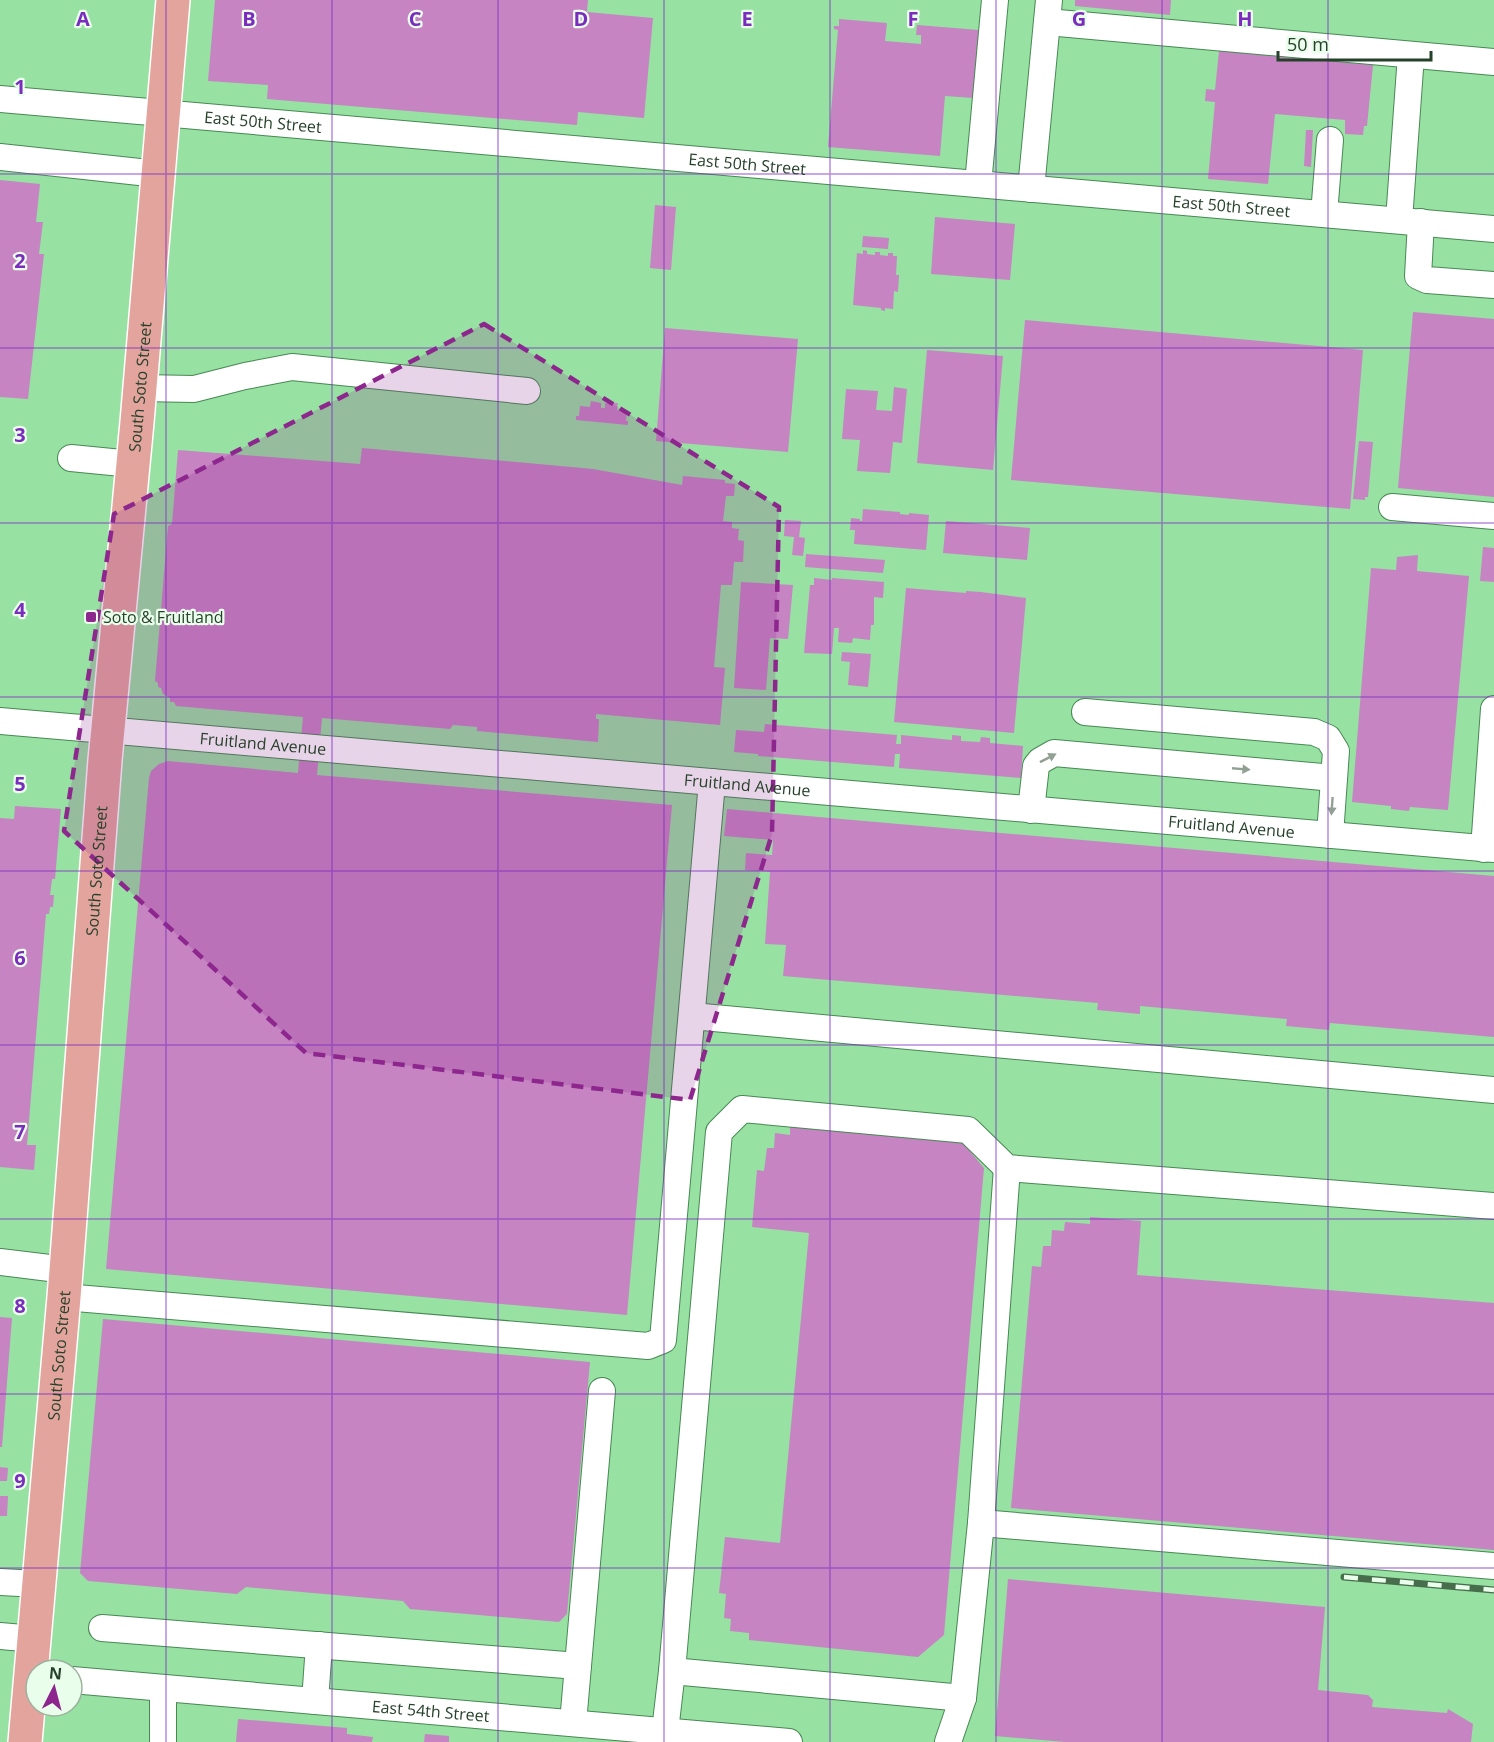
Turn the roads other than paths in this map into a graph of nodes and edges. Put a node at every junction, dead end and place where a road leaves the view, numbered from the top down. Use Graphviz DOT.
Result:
graph roads {
  1 [pos="173,0"];
  2 [pos="994,0"];
  3 [pos="1048,11"];
  4 [pos="1411,55"];
  5 [pos="1494,62"];
  6 [pos="0,99"];
  7 [pos="163,114"];
  8 [pos="1330,140"];
  9 [pos="0,157"];
  10 [pos="158,174"];
  11 [pos="978,184"];
  12 [pos="1030,189"];
  13 [pos="1324,214"];
  14 [pos="1410,221"];
  15 [pos="1494,229"];
  16 [pos="1494,285"];
  17 [pos="140,388"];
  18 [pos="526,391"];
  19 [pos="71,458"];
  20 [pos="132,464"];
  21 [pos="1392,507"];
  22 [pos="1494,516"];
  23 [pos="1494,709"];
  24 [pos="1085,712"];
  25 [pos="0,721"];
  26 [pos="108,730"];
  27 [pos="1334,778"];
  28 [pos="712,782"];
  29 [pos="1031,810"];
  30 [pos="1330,835"];
  31 [pos="1489,849"];
  32 [pos="692,1016"];
  33 [pos="1494,1090"];
  34 [pos="1008,1168"];
  35 [pos="1494,1206"];
  36 [pos="0,1262"];
  37 [pos="65,1283"];
  38 [pos="602,1391"];
  39 [pos="981,1523"];
  40 [pos="1494,1566"];
  41 [pos="0,1582"];
  42 [pos="39,1584"];
  43 [pos="102,1628"];
  44 [pos="0,1636"];
  45 [pos="34,1639"];
  46 [pos="319,1645"];
  47 [pos="34,1658"];
  48 [pos="578,1666"];
  49 [pos="672,1671"];
  50 [pos="84,1681"];
  51 [pos="163,1688"];
  52 [pos="963,1698"];
  53 [pos="315,1701"];
  54 [pos="28,1718"];
  55 [pos="573,1723"];
  56 [pos="665,1731"];
  57 [pos="25,1742"];
  58 [pos="163,1742"];
  59 [pos="789,1742"];
  60 [pos="948,1742"];
  1 -- 7 [label="main road, South Soto Street"];
  2 -- 11 [label="street"];
  3 -- 4 [label="street"];
  3 -- 12 [label="street"];
  4 -- 5 [label="street"];
  4 -- 14 [label="street"];
  6 -- 7 [label="street, East 50th Street"];
  7 -- 10 [label="main road, South Soto Street"];
  7 -- 11 [label="street, East 50th Street"];
  8 -- 13 [label="street"];
  9 -- 10 [label="street"];
  10 -- 17 [label="main road, South Soto Street"];
  11 -- 12 [label="street, East 50th Street"];
  12 -- 13 [label="street, East 50th Street"];
  13 -- 14 [label="street, East 50th Street"];
  14 -- 15 [label="street, East 50th Street"];
  14 -- 16 [label="street"];
  17 -- 18 [label="street"];
  17 -- 20 [label="main road, South Soto Street"];
  19 -- 20 [label="street"];
  20 -- 26 [label="main road, South Soto Street"];
  21 -- 22 [label="street"];
  23 -- 31 [label="street"];
  24 -- 27 [label="street"];
  25 -- 26 [label="street, Fruitland Avenue"];
  26 -- 28 [label="street, Fruitland Avenue"];
  26 -- 37 [label="main road, South Soto Street"];
  29 -- 27 [label="street, one-way"];
  27 -- 30 [label="street, one-way"];
  28 -- 29 [label="street, Fruitland Avenue"];
  28 -- 32 [label="street"];
  29 -- 30 [label="street, Fruitland Avenue"];
  30 -- 31 [label="street, Fruitland Avenue"];
  32 -- 33 [label="street"];
  32 -- 37 [label="street"];
  34 -- 35 [label="street"];
  34 -- 39 [label="street"];
  34 -- 49 [label="street"];
  36 -- 37 [label="street"];
  37 -- 42 [label="main road, South Soto Street"];
  38 -- 48 [label="street"];
  39 -- 40 [label="street"];
  39 -- 52 [label="street"];
  41 -- 42 [label="street"];
  42 -- 45 [label="main road, South Soto Street"];
  43 -- 46 [label="street"];
  44 -- 45 [label="street"];
  45 -- 47 [label="main road, South Soto Street"];
  46 -- 48 [label="street"];
  46 -- 53 [label="street"];
  48 -- 55 [label="street"];
  49 -- 52 [label="street"];
  49 -- 56 [label="street"];
  50 -- 51 [label="street, East 54th Street"];
  51 -- 53 [label="street, East 54th Street"];
  51 -- 58 [label="street"];
  52 -- 60 [label="street"];
  53 -- 55 [label="street, East 54th Street"];
  54 -- 57 [label="main road, South Soto Street"];
  55 -- 56 [label="street, East 54th Street"];
  56 -- 59 [label="street, East 54th Street"];
}
